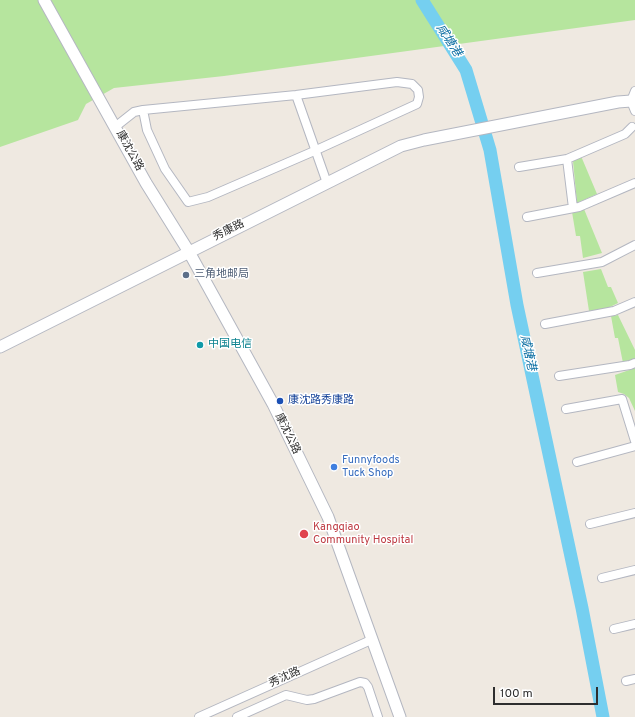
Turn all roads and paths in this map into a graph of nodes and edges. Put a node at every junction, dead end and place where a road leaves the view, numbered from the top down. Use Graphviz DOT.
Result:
graph roads {
  1 [pos="44,0"];
  2 [pos="296,95"];
  3 [pos="634,101"];
  4 [pos="143,110"];
  5 [pos="115,127"];
  6 [pos="632,128"];
  7 [pos="315,151"];
  8 [pos="567,159"];
  9 [pos="519,167"];
  10 [pos="635,182"];
  11 [pos="327,183"];
  12 [pos="574,208"];
  13 [pos="527,217"];
  14 [pos="635,245"];
  15 [pos="189,252"];
  16 [pos="537,274"];
  17 [pos="635,302"];
  18 [pos="545,324"];
  19 [pos="0,347"];
  20 [pos="635,363"];
  21 [pos="559,376"];
  22 [pos="566,410"];
  23 [pos="635,441"];
  24 [pos="635,446"];
  25 [pos="577,462"];
  26 [pos="635,513"];
  27 [pos="590,524"];
  28 [pos="635,570"];
  29 [pos="602,578"];
  30 [pos="635,624"];
  31 [pos="614,629"];
  32 [pos="371,640"];
  33 [pos="635,679"];
  34 [pos="626,681"];
  35 [pos="203,716"];
  36 [pos="237,717"];
  37 [pos="378,717"];
  38 [pos="400,717"];
  1 -- 5 [label="street, 康沈公路"];
  2 -- 4 [label="street"];
  2 -- 7 [label="street"];
  2 -- 7 [label="street"];
  3 -- 11 [label="street, 秀康路"];
  4 -- 5 [label="street"];
  4 -- 7 [label="street"];
  5 -- 15 [label="street, 康沈公路"];
  6 -- 8 [label="street"];
  7 -- 11 [label="street"];
  8 -- 9 [label="street"];
  8 -- 12 [label="street"];
  10 -- 12 [label="street"];
  11 -- 15 [label="street, 秀康路"];
  12 -- 13 [label="street"];
  14 -- 16 [label="street"];
  15 -- 19 [label="street, 秀康路"];
  15 -- 32 [label="street, 康沈公路"];
  17 -- 18 [label="street"];
  20 -- 21 [label="street"];
  22 -- 23 [label="street"];
  24 -- 25 [label="street"];
  26 -- 27 [label="street"];
  28 -- 29 [label="street"];
  30 -- 31 [label="street"];
  32 -- 35 [label="street, 秀沈路"];
  32 -- 38 [label="street, 康沈公路"];
  33 -- 34 [label="street"];
  36 -- 37 [label="street"];
}
